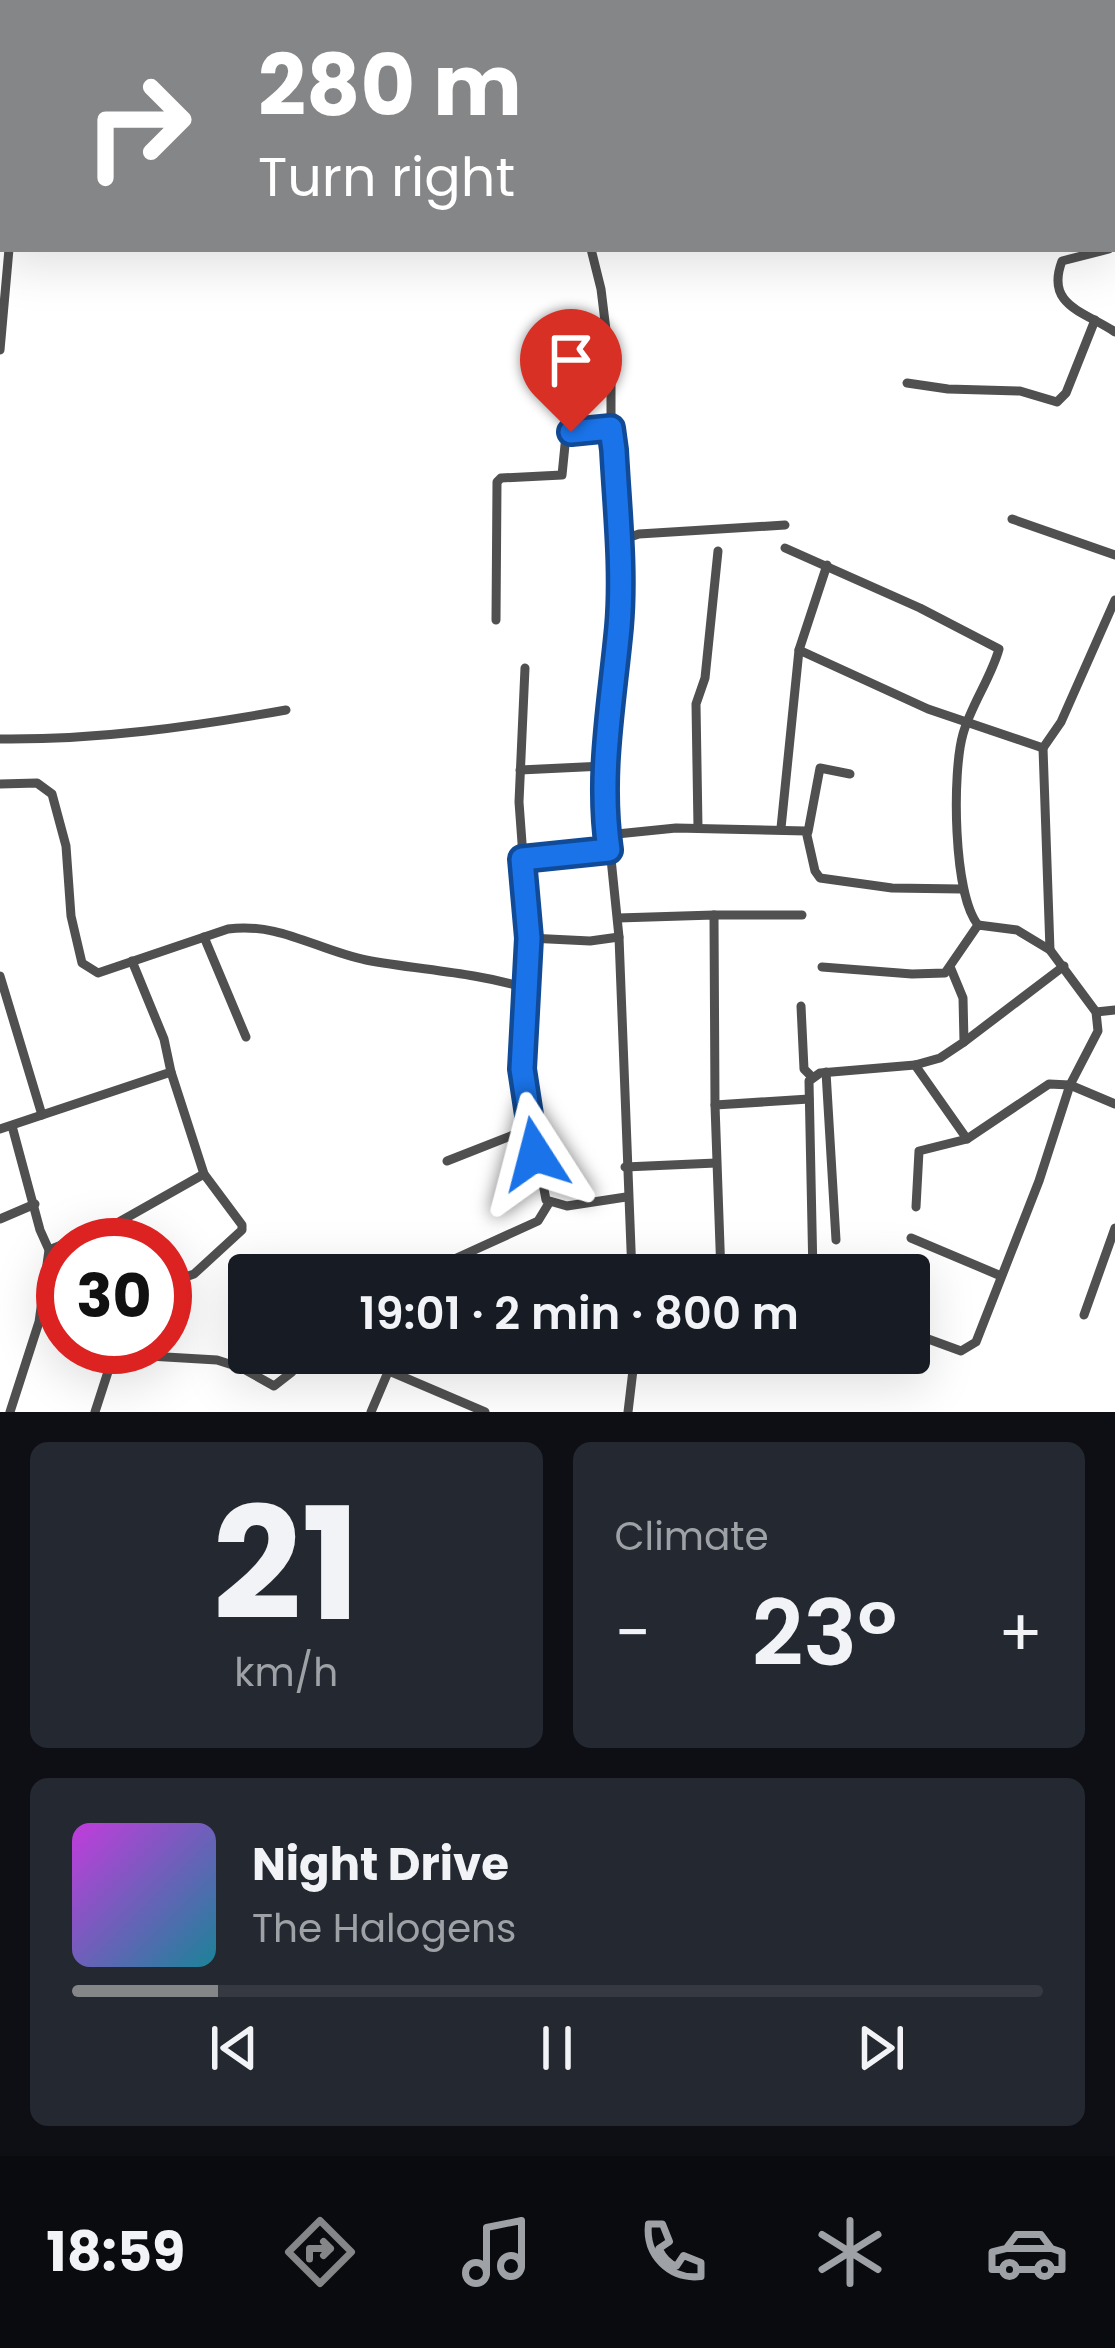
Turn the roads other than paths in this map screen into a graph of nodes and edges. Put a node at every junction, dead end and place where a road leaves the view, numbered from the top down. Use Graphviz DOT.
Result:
graph roads {
  1 [pos="9,252"];
  2 [pos="592,252"];
  3 [pos="1097,252"];
  4 [pos="1095,320"];
  5 [pos="1115,332"];
  6 [pos="0,350"];
  7 [pos="907,382"];
  8 [pos="611,428"];
  9 [pos="1012,519"];
  10 [pos="784,525"];
  11 [pos="618,541"];
  12 [pos="785,548"];
  13 [pos="718,551"];
  14 [pos="1115,555"];
  15 [pos="827,566"];
  16 [pos="1115,600"];
  17 [pos="496,620"];
  18 [pos="799,650"];
  19 [pos="525,668"];
  20 [pos="286,710"];
  21 [pos="966,723"];
  22 [pos="0,739"];
  23 [pos="1043,748"];
  24 [pos="604,766"];
  25 [pos="520,770"];
  26 [pos="850,774"];
  27 [pos="0,784"];
  28 [pos="698,828"];
  29 [pos="781,828"];
  30 [pos="808,832"];
  31 [pos="607,835"];
  32 [pos="609,850"];
  33 [pos="522,859"];
  34 [pos="961,890"];
  35 [pos="714,915"];
  36 [pos="802,915"];
  37 [pos="618,918"];
  38 [pos="978,925"];
  39 [pos="204,937"];
  40 [pos="529,938"];
  41 [pos="619,938"];
  42 [pos="1050,950"];
  43 [pos="132,961"];
  44 [pos="1064,966"];
  45 [pos="822,967"];
  46 [pos="951,969"];
  47 [pos="0,976"];
  48 [pos="526,988"];
  49 [pos="801,1006"];
  50 [pos="1115,1010"];
  51 [pos="1096,1012"];
  52 [pos="246,1037"];
  53 [pos="964,1042"];
  54 [pos="915,1065"];
  55 [pos="171,1072"];
  56 [pos="826,1072"];
  57 [pos="812,1077"];
  58 [pos="1070,1085"];
  59 [pos="809,1099"];
  60 [pos="1115,1104"];
  61 [pos="715,1105"];
  62 [pos="42,1115"];
  63 [pos="6,1128"];
  64 [pos="530,1128"];
  65 [pos="967,1139"];
  66 [pos="447,1161"];
  67 [pos="716,1163"];
  68 [pos="625,1167"];
  69 [pos="204,1174"];
  70 [pos="626,1197"];
  71 [pos="549,1203"];
  72 [pos="35,1204"];
  73 [pos="916,1207"];
  74 [pos="39,1218"];
  75 [pos="126,1218"];
  76 [pos="0,1219"];
  77 [pos="1115,1228"];
  78 [pos="911,1238"];
  79 [pos="836,1240"];
  80 [pos="465,1254"];
  81 [pos="630,1254"];
  82 [pos="720,1254"];
  83 [pos="813,1254"];
  84 [pos="192,1275"];
  85 [pos="1001,1276"];
  86 [pos="1084,1315"];
  87 [pos="36,1331"];
  88 [pos="930,1340"];
  89 [pos="192,1358"];
  90 [pos="228,1364"];
  91 [pos="108,1374"];
  92 [pos="253,1374"];
  93 [pos="289,1374"];
  94 [pos="387,1374"];
  95 [pos="393,1374"];
  96 [pos="632,1374"];
  97 [pos="10,1412"];
  98 [pos="95,1412"];
  99 [pos="371,1412"];
  100 [pos="485,1412"];
  101 [pos="628,1412"];
  1 -- 6 [label="street"];
  2 -- 8 [label="street"];
  3 -- 4 [label="street"];
  4 -- 5 [label="street"];
  4 -- 7 [label="street"];
  8 -- 11 [label="street"];
  8 -- 17 [label="street"];
  9 -- 14 [label="street"];
  10 -- 11 [label="street"];
  11 -- 24 [label="street"];
  12 -- 15 [label="street"];
  13 -- 28 [label="street"];
  15 -- 18 [label="street"];
  15 -- 21 [label="street"];
  16 -- 23 [label="street"];
  18 -- 21 [label="street"];
  18 -- 29 [label="street"];
  19 -- 25 [label="street"];
  20 -- 22 [label="street"];
  21 -- 23 [label="street"];
  21 -- 34 [label="street"];
  23 -- 42 [label="street"];
  24 -- 25 [label="street"];
  24 -- 31 [label="street"];
  25 -- 33 [label="street"];
  26 -- 30 [label="street"];
  27 -- 43 [label="street"];
  28 -- 29 [label="street"];
  28 -- 31 [label="street"];
  29 -- 30 [label="street"];
  30 -- 34 [label="street"];
  31 -- 32 [label="street"];
  32 -- 33 [label="street"];
  32 -- 37 [label="street"];
  33 -- 40 [label="street"];
  34 -- 38 [label="street"];
  35 -- 36 [label="street"];
  35 -- 37 [label="street"];
  35 -- 61 [label="street"];
  37 -- 41 [label="street"];
  38 -- 42 [label="street"];
  38 -- 46 [label="street"];
  39 -- 43 [label="street"];
  39 -- 48 [label="street"];
  39 -- 52 [label="street"];
  40 -- 41 [label="street"];
  40 -- 48 [label="street"];
  41 -- 68 [label="street"];
  42 -- 44 [label="street"];
  43 -- 55 [label="street"];
  44 -- 51 [label="street"];
  44 -- 53 [label="street"];
  45 -- 46 [label="street"];
  46 -- 53 [label="street"];
  47 -- 62 [label="street"];
  48 -- 64 [label="street"];
  49 -- 57 [label="street"];
  50 -- 51 [label="street"];
  51 -- 58 [label="street"];
  53 -- 54 [label="street"];
  54 -- 56 [label="street"];
  54 -- 65 [label="street"];
  55 -- 62 [label="street"];
  55 -- 69 [label="street"];
  56 -- 57 [label="street"];
  56 -- 79 [label="street"];
  57 -- 59 [label="street"];
  58 -- 60 [label="street"];
  58 -- 65 [label="street"];
  58 -- 85 [label="street"];
  59 -- 61 [label="street"];
  59 -- 83 [label="street"];
  61 -- 67 [label="street"];
  62 -- 63 [label="street"];
  63 -- 72 [label="street"];
  64 -- 66 [label="street"];
  64 -- 71 [label="street"];
  65 -- 73 [label="street"];
  67 -- 68 [label="street"];
  67 -- 82 [label="street"];
  68 -- 70 [label="street"];
  69 -- 75 [label="street"];
  69 -- 84 [label="street"];
  70 -- 71 [label="street"];
  70 -- 81 [label="street"];
  71 -- 80 [label="street"];
  72 -- 74 [label="street"];
  72 -- 76 [label="street"];
  77 -- 86 [label="street"];
  78 -- 85 [label="street"];
  85 -- 88 [label="street"];
  87 -- 97 [label="street"];
  89 -- 90 [label="street"];
  91 -- 98 [label="street"];
  92 -- 93 [label="street"];
  94 -- 99 [label="street"];
  95 -- 100 [label="street"];
  96 -- 101 [label="street"];
}
